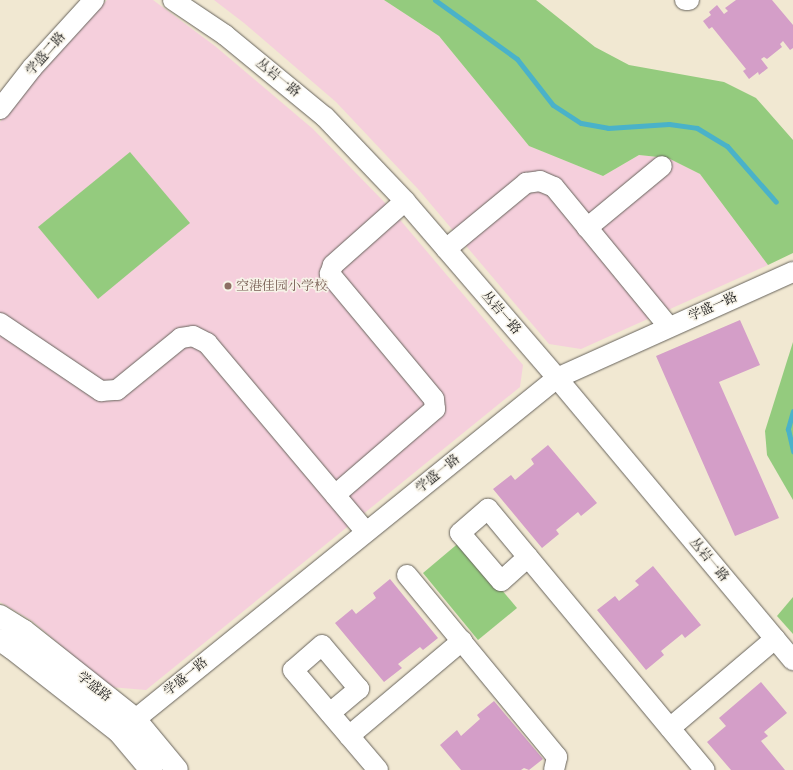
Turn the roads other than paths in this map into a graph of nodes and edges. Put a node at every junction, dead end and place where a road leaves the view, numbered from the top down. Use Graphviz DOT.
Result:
graph roads {
  1 [pos="94,0"];
  2 [pos="173,0"];
  3 [pos="685,0"];
  4 [pos="689,0"];
  5 [pos="0,110"];
  6 [pos="662,166"];
  7 [pos="405,201"];
  8 [pos="587,228"];
  9 [pos="446,249"];
  10 [pos="793,272"];
  11 [pos="0,323"];
  12 [pos="669,327"];
  13 [pos="557,378"];
  14 [pos="335,495"];
  15 [pos="366,532"];
  16 [pos="528,557"];
  17 [pos="407,575"];
  18 [pos="0,616"];
  19 [pos="775,639"];
  20 [pos="0,640"];
  21 [pos="462,642"];
  22 [pos="793,660"];
  23 [pos="330,713"];
  24 [pos="126,725"];
  25 [pos="670,728"];
  26 [pos="349,736"];
  27 [pos="151,770"];
  28 [pos="177,770"];
  29 [pos="378,770"];
  30 [pos="554,770"];
  31 [pos="705,770"];
  1 -- 5 [label="street, 学盛二路"];
  2 -- 7 [label="street, 丛岩一路"];
  3 -- 4 [label="street"];
  6 -- 8 [label="street"];
  7 -- 9 [label="street, 丛岩一路"];
  7 -- 14 [label="street"];
  8 -- 9 [label="street"];
  8 -- 12 [label="street"];
  9 -- 13 [label="street, 丛岩一路"];
  10 -- 12 [label="street, 学盛一路"];
  11 -- 14 [label="street"];
  12 -- 13 [label="street, 学盛一路"];
  13 -- 15 [label="street, 学盛一路"];
  13 -- 19 [label="street, 丛岩一路"];
  14 -- 15 [label="street"];
  15 -- 24 [label="street, 学盛一路"];
  16 -- 25 [label="street"];
  17 -- 21 [label="street"];
  18 -- 24 [label="main road, 学盛路"];
  19 -- 22 [label="street, 丛岩一路"];
  19 -- 25 [label="street"];
  20 -- 24 [label="main road, 学盛路"];
  21 -- 26 [label="street"];
  21 -- 30 [label="street"];
  23 -- 26 [label="street"];
  24 -- 27 [label="main road, 学盛路"];
  24 -- 28 [label="main road, 学盛路"];
  25 -- 31 [label="street"];
  26 -- 29 [label="street"];
}
